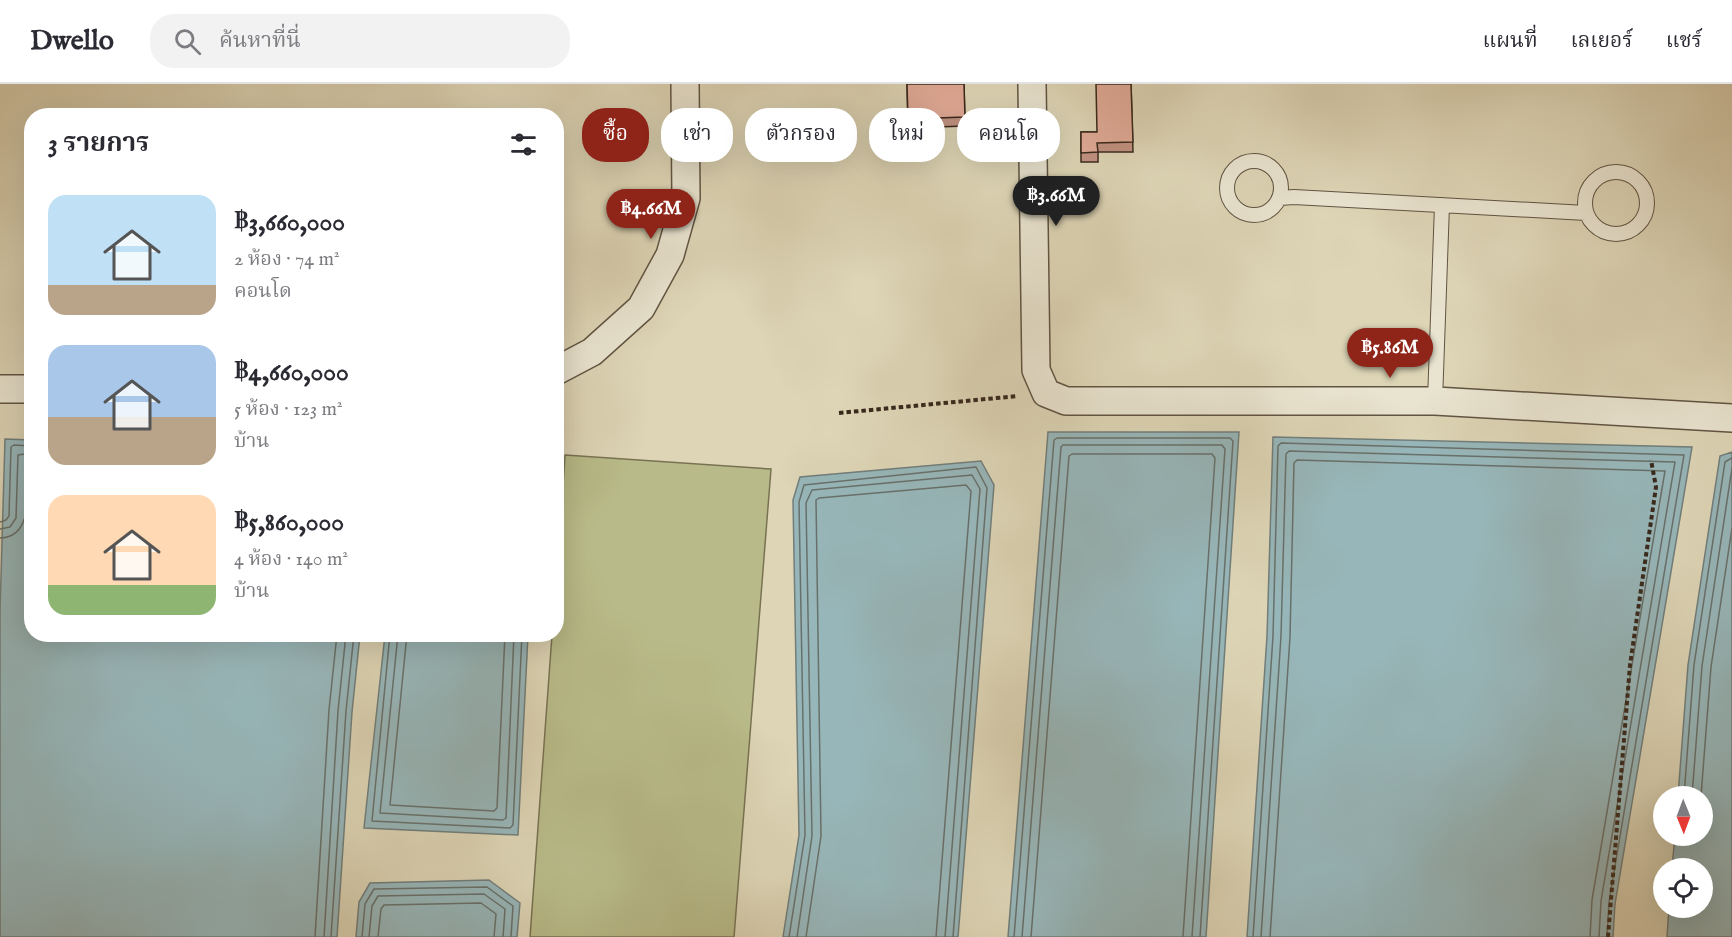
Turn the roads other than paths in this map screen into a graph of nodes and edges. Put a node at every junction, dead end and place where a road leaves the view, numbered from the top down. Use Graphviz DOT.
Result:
graph roads {
  1 [pos="685,84"];
  2 [pos="1032,84"];
  3 [pos="1280,198"];
  4 [pos="1442,206"];
  5 [pos="1586,213"];
  6 [pos="564,367"];
  7 [pos="0,389"];
  8 [pos="24,389"];
  9 [pos="1435,401"];
  10 [pos="1732,418"];
  1 -- 6 [label="street"];
  2 -- 9 [label="street"];
  3 -- 3 [label="lane"];
  3 -- 4 [label="lane"];
  4 -- 5 [label="lane"];
  4 -- 9 [label="lane"];
  5 -- 5 [label="lane"];
  7 -- 8 [label="street"];
  9 -- 10 [label="street"];
}
